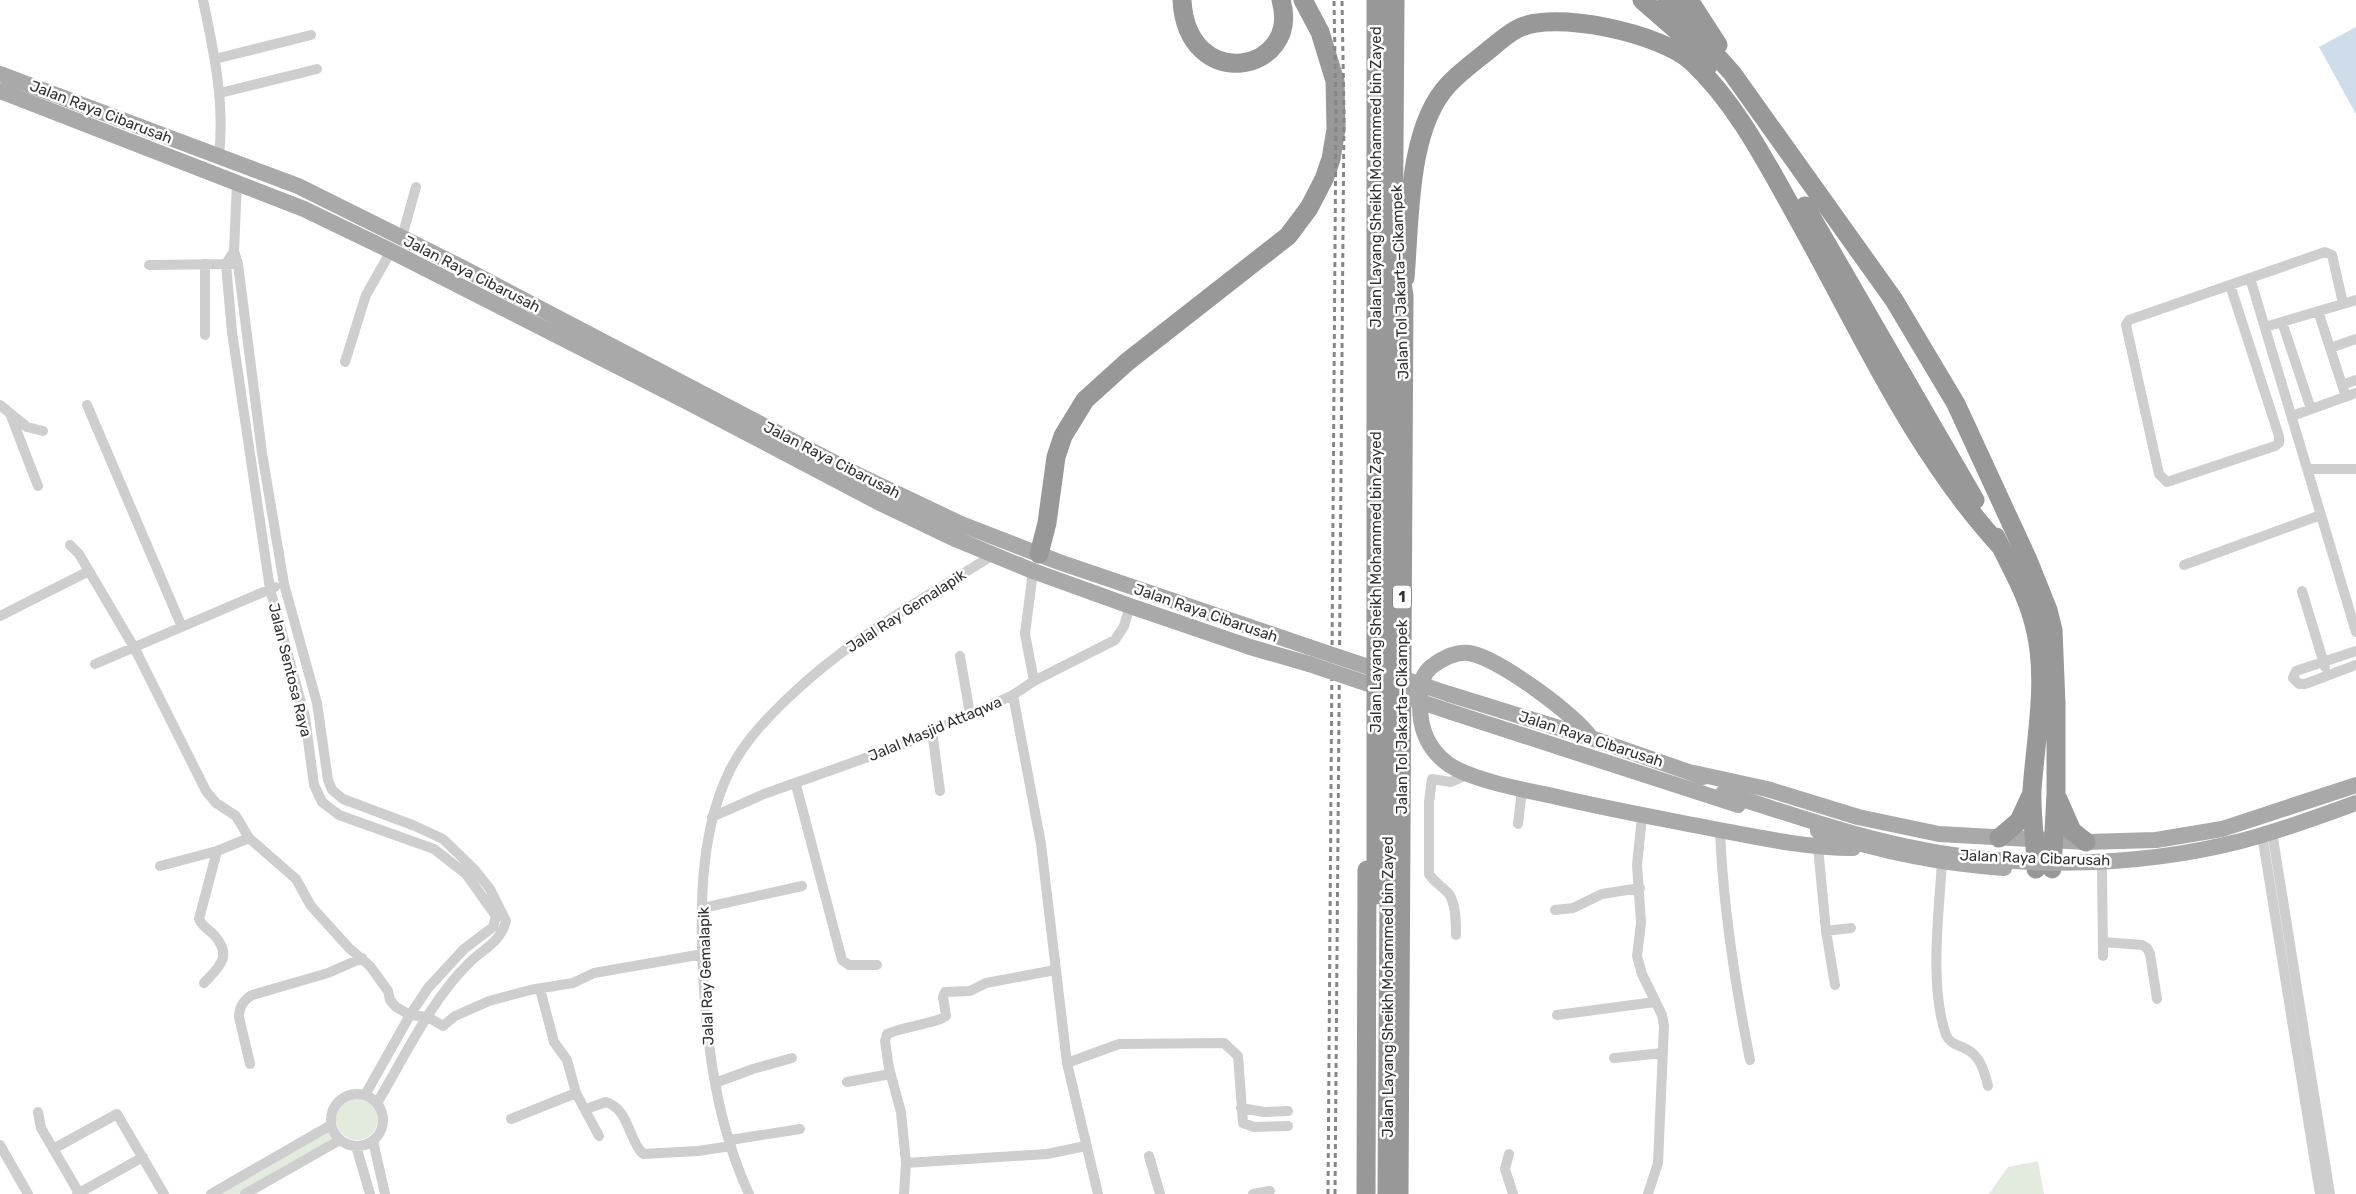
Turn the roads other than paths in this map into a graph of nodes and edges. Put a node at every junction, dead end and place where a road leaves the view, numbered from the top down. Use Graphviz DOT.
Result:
graph roads {
  1 [pos="203,0"];
  2 [pos="1182,0"];
  3 [pos="1280,0"];
  4 [pos="1302,0"];
  5 [pos="1368,0"];
  6 [pos="1376,0"];
  7 [pos="1396,0"];
  8 [pos="1642,0"];
  9 [pos="1667,0"];
  10 [pos="1689,0"];
  11 [pos="311,35"];
  12 [pos="215,59"];
  13 [pos="317,70"];
  14 [pos="1732,73"];
  15 [pos="0,74"];
  16 [pos="0,91"];
  17 [pos="220,93"];
  18 [pos="219,156"];
  19 [pos="237,182"];
  20 [pos="416,187"];
  21 [pos="402,237"];
  22 [pos="234,251"];
  23 [pos="391,251"];
  24 [pos="205,264"];
  25 [pos="226,264"];
  26 [pos="238,264"];
  27 [pos="149,265"];
  28 [pos="2250,278"];
  29 [pos="2230,285"];
  30 [pos="1404,296"];
  31 [pos="2356,300"];
  32 [pos="2342,303"];
  33 [pos="2318,311"];
  34 [pos="2282,322"];
  35 [pos="2265,327"];
  36 [pos="205,336"];
  37 [pos="2356,339"];
  38 [pos="2330,348"];
  39 [pos="345,362"];
  40 [pos="2356,380"];
  41 [pos="2342,385"];
  42 [pos="2351,395"];
  43 [pos="0,405"];
  44 [pos="87,405"];
  45 [pos="2311,409"];
  46 [pos="11,416"];
  47 [pos="2292,416"];
  48 [pos="43,431"];
  49 [pos="2308,469"];
  50 [pos="2356,469"];
  51 [pos="38,486"];
  52 [pos="2321,515"];
  53 [pos="998,538"];
  54 [pos="70,545"];
  55 [pos="2000,546"];
  56 [pos="993,555"];
  57 [pos="1036,562"];
  58 [pos="2184,564"];
  59 [pos="89,571"];
  60 [pos="284,584"];
  61 [pos="270,589"];
  62 [pos="2302,591"];
  63 [pos="1130,606"];
  64 [pos="0,616"];
  65 [pos="182,627"];
  66 [pos="2356,632"];
  67 [pos="135,649"];
  68 [pos="2356,651"];
  69 [pos="960,656"];
  70 [pos="2324,662"];
  71 [pos="95,664"];
  72 [pos="2356,665"];
  73 [pos="2327,675"];
  74 [pos="1034,682"];
  75 [pos="1013,695"];
  76 [pos="970,714"];
  77 [pos="932,731"];
  78 [pos="1591,738"];
  79 [pos="1694,773"];
  80 [pos="1469,774"];
  81 [pos="796,785"];
  82 [pos="2356,785"];
  83 [pos="1685,788"];
  84 [pos="1522,789"];
  85 [pos="1723,790"];
  86 [pos="940,791"];
  87 [pos="2032,792"];
  88 [pos="2056,794"];
  89 [pos="2356,797"];
  90 [pos="2356,803"];
  91 [pos="2356,808"];
  92 [pos="1642,816"];
  93 [pos="712,817"];
  94 [pos="1518,824"];
  95 [pos="1720,830"];
  96 [pos="249,838"];
  97 [pos="2006,839"];
  98 [pos="2268,839"];
  99 [pos="2051,841"];
  100 [pos="2086,842"];
  101 [pos="1818,847"];
  102 [pos="1868,847"];
  103 [pos="218,851"];
  104 [pos="1942,862"];
  105 [pos="160,866"];
  106 [pos="2011,868"];
  107 [pos="2102,868"];
  108 [pos="2051,869"];
  109 [pos="802,886"];
  110 [pos="1640,888"];
  111 [pos="703,908"];
  112 [pos="1555,910"];
  113 [pos="1851,928"];
  114 [pos="1826,931"];
  115 [pos="1456,935"];
  116 [pos="2103,942"];
  117 [pos="702,954"];
  118 [pos="2103,956"];
  119 [pos="362,958"];
  120 [pos="877,965"];
  121 [pos="1055,970"];
  122 [pos="204,983"];
  123 [pos="1835,985"];
  124 [pos="540,989"];
  125 [pos="2157,999"];
  126 [pos="1656,1002"];
  127 [pos="410,1015"];
  128 [pos="1557,1015"];
  129 [pos="428,1017"];
  130 [pos="1662,1053"];
  131 [pos="792,1058"];
  132 [pos="1614,1058"];
  133 [pos="1750,1060"];
  134 [pos="1068,1063"];
  135 [pos="250,1064"];
  136 [pos="890,1074"];
  137 [pos="847,1082"];
  138 [pos="714,1084"];
  139 [pos="1988,1086"];
  140 [pos="576,1093"];
  141 [pos="365,1095"];
  142 [pos="377,1104"];
  143 [pos="1241,1108"];
  144 [pos="586,1109"];
  145 [pos="1288,1111"];
  146 [pos="38,1112"];
  147 [pos="511,1119"];
  148 [pos="331,1126"];
  149 [pos="1288,1126"];
  150 [pos="800,1129"];
  151 [pos="600,1136"];
  152 [pos="340,1140"];
  153 [pos="373,1141"];
  154 [pos="731,1143"];
  155 [pos="0,1145"];
  156 [pos="356,1146"];
  157 [pos="1086,1146"];
  158 [pos="52,1149"];
  159 [pos="1509,1154"];
  160 [pos="143,1156"];
  161 [pos="1149,1156"];
  162 [pos="906,1163"];
  163 [pos="1270,1191"];
  164 [pos="78,1193"];
  165 [pos="28,1194"];
  166 [pos="164,1194"];
  167 [pos="211,1194"];
  168 [pos="245,1194"];
  169 [pos="370,1194"];
  170 [pos="385,1194"];
  171 [pos="749,1194"];
  172 [pos="904,1194"];
  173 [pos="1098,1194"];
  174 [pos="1160,1194"];
  175 [pos="1253,1194"];
  176 [pos="1366,1194"];
  177 [pos="1376,1194"];
  178 [pos="1387,1194"];
  179 [pos="1399,1194"];
  180 [pos="1512,1194"];
  181 [pos="1648,1194"];
  182 [pos="2320,1194"];
  183 [pos="2330,1194"];
  1 -- 12 [label="street"];
  2 -- 3 [label="highway"];
  4 -- 57 [label="highway"];
  5 -- 176 [label="highway, Jalan Tol Jakarta–Cikampek"];
  6 -- 177 [label="highway, Jalan Layang Sheikh Mohammed bin Zayed / 1, bridge"];
  7 -- 30 [label="highway, Jalan Tol Jakarta–Cikampek / 1"];
  7 -- 178 [label="highway, Jalan Layang Sheikh Mohammed bin Zayed / 1, bridge"];
  8 -- 55 [label="highway"];
  9 -- 14 [label="highway"];
  10 -- 14 [label="highway"];
  11 -- 12 [label="street"];
  12 -- 17 [label="street"];
  13 -- 17 [label="street"];
  14 -- 88 [label="highway"];
  15 -- 18 [label="main road, Jalan Raya Cibarusah"];
  16 -- 19 [label="main road, Jalan Raya Cibarusah"];
  17 -- 18 [label="street"];
  18 -- 21 [label="main road, Jalan Raya Cibarusah"];
  19 -- 22 [label="street, Jalan Sentosa Raya"];
  19 -- 23 [label="main road, Jalan Raya Cibarusah"];
  20 -- 21 [label="street"];
  21 -- 53 [label="main road, Jalan Raya Cibarusah"];
  22 -- 25 [label="street, Jalan Sentosa Raya"];
  22 -- 26 [label="street, Jalan Sentosa Raya"];
  23 -- 39 [label="street"];
  23 -- 56 [label="main road, Jalan Raya Cibarusah"];
  24 -- 25 [label="street"];
  24 -- 27 [label="street"];
  24 -- 36 [label="street"];
  25 -- 26 [label="street"];
  25 -- 61 [label="street, Jalan Sentosa Raya"];
  26 -- 60 [label="street, Jalan Sentosa Raya"];
  28 -- 29 [label="street"];
  28 -- 32 [label="street"];
  28 -- 35 [label="street"];
  29 -- 29 [label="street"];
  30 -- 55 [label="highway"];
  30 -- 179 [label="highway, Jalan Tol Jakarta–Cikampek / 1"];
  31 -- 32 [label="street"];
  32 -- 33 [label="street"];
  33 -- 34 [label="street"];
  33 -- 38 [label="street"];
  34 -- 35 [label="street"];
  34 -- 45 [label="street"];
  35 -- 47 [label="street"];
  37 -- 38 [label="street"];
  38 -- 41 [label="street"];
  40 -- 41 [label="street"];
  41 -- 42 [label="street"];
  42 -- 45 [label="street"];
  43 -- 46 [label="street"];
  44 -- 65 [label="street"];
  45 -- 47 [label="street"];
  46 -- 48 [label="street"];
  46 -- 51 [label="street"];
  47 -- 49 [label="street"];
  49 -- 50 [label="street"];
  49 -- 52 [label="street"];
  52 -- 58 [label="street"];
  52 -- 66 [label="street"];
  53 -- 56 [label="main road"];
  53 -- 57 [label="main road, Jalan Raya Cibarusah"];
  54 -- 59 [label="street"];
  55 -- 87 [label="highway"];
  56 -- 57 [label="main road, Jalan Raya Cibarusah"];
  56 -- 93 [label="street, Jalal Ray Gemalapik"];
  57 -- 63 [label="main road, Jalan Raya Cibarusah"];
  57 -- 74 [label="street"];
  57 -- 78 [label="main road, Jalan Raya Cibarusah, bridge"];
  59 -- 64 [label="street"];
  59 -- 67 [label="street"];
  60 -- 61 [label="street"];
  60 -- 129 [label="street, Jalan Sentosa Raya"];
  61 -- 65 [label="street"];
  61 -- 127 [label="street, Jalan Sentosa Raya"];
  62 -- 70 [label="street"];
  63 -- 74 [label="street, Jalal Masjid Attaqwa"];
  63 -- 83 [label="main road, Jalan Raya Cibarusah, bridge"];
  65 -- 67 [label="street"];
  67 -- 71 [label="street"];
  67 -- 96 [label="street"];
  68 -- 70 [label="street"];
  69 -- 76 [label="street"];
  70 -- 73 [label="street"];
  70 -- 73 [label="street"];
  72 -- 73 [label="street"];
  74 -- 75 [label="street, Jalal Masjid Attaqwa"];
  75 -- 76 [label="street, Jalal Masjid Attaqwa"];
  75 -- 121 [label="street"];
  76 -- 77 [label="street, Jalal Masjid Attaqwa"];
  77 -- 81 [label="street, Jalal Masjid Attaqwa"];
  77 -- 86 [label="street"];
  78 -- 79 [label="main road, Jalan Raya Cibarusah"];
  78 -- 80 [label="main road"];
  79 -- 85 [label="main road, Jalan Raya Cibarusah"];
  79 -- 97 [label="main road, Jalan Raya Cibarusah"];
  80 -- 84 [label="main road"];
  80 -- 115 [label="street"];
  81 -- 93 [label="street, Jalal Masjid Attaqwa"];
  81 -- 120 [label="street"];
  82 -- 100 [label="main road, Jalan Raya Cibarusah"];
  83 -- 85 [label="main road, Jalan Raya Cibarusah"];
  83 -- 102 [label="main road, Jalan Raya Cibarusah"];
  84 -- 92 [label="main road"];
  84 -- 94 [label="street"];
  85 -- 89 [label="main road, Jalan Raya Cibarusah"];
  85 -- 90 [label="main road, Jalan Raya Cibarusah, bridge"];
  87 -- 97 [label="highway"];
  87 -- 99 [label="highway"];
  88 -- 99 [label="highway"];
  88 -- 100 [label="highway"];
  91 -- 98 [label="main road, Jalan Raya Cibarusah"];
  92 -- 95 [label="main road"];
  92 -- 110 [label="street"];
  93 -- 111 [label="street, Jalal Ray Gemalapik"];
  95 -- 101 [label="main road"];
  95 -- 133 [label="street"];
  96 -- 103 [label="street"];
  96 -- 119 [label="street"];
  97 -- 99 [label="main road, Jalan Raya Cibarusah"];
  97 -- 106 [label="main road"];
  98 -- 107 [label="main road, Jalan Raya Cibarusah"];
  98 -- 182 [label="street"];
  98 -- 183 [label="street"];
  99 -- 100 [label="main road, Jalan Raya Cibarusah"];
  99 -- 108 [label="highway"];
  101 -- 102 [label="main road"];
  101 -- 114 [label="street"];
  102 -- 104 [label="main road, Jalan Raya Cibarusah"];
  103 -- 105 [label="street"];
  103 -- 122 [label="street"];
  104 -- 106 [label="main road, Jalan Raya Cibarusah"];
  104 -- 139 [label="street"];
  106 -- 108 [label="main road, Jalan Raya Cibarusah"];
  107 -- 108 [label="main road, Jalan Raya Cibarusah"];
  107 -- 116 [label="street"];
  109 -- 111 [label="street"];
  110 -- 112 [label="street"];
  110 -- 126 [label="street"];
  111 -- 117 [label="street, Jalal Ray Gemalapik"];
  113 -- 114 [label="street"];
  114 -- 123 [label="street"];
  116 -- 118 [label="street"];
  116 -- 125 [label="street"];
  117 -- 124 [label="street"];
  117 -- 138 [label="street, Jalal Ray Gemalapik"];
  119 -- 127 [label="street"];
  119 -- 135 [label="street"];
  121 -- 134 [label="street"];
  121 -- 136 [label="street"];
  124 -- 129 [label="street"];
  124 -- 140 [label="street"];
  126 -- 128 [label="street"];
  126 -- 130 [label="street"];
  127 -- 129 [label="street"];
  127 -- 141 [label="street, Jalan Sentosa Raya"];
  129 -- 142 [label="street, Jalan Sentosa Raya"];
  130 -- 132 [label="street"];
  130 -- 181 [label="street"];
  131 -- 138 [label="street"];
  134 -- 143 [label="street"];
  134 -- 157 [label="street"];
  136 -- 137 [label="street"];
  136 -- 162 [label="street"];
  138 -- 154 [label="street, Jalal Ray Gemalapik"];
  140 -- 144 [label="street"];
  140 -- 147 [label="street"];
  141 -- 142 [label="street"];
  141 -- 148 [label="street"];
  142 -- 153 [label="street"];
  143 -- 145 [label="street"];
  143 -- 149 [label="street"];
  144 -- 151 [label="street"];
  144 -- 154 [label="street"];
  146 -- 158 [label="street"];
  148 -- 152 [label="street"];
  148 -- 167 [label="street"];
  150 -- 154 [label="street"];
  152 -- 156 [label="street"];
  152 -- 168 [label="street"];
  153 -- 156 [label="street"];
  153 -- 170 [label="street"];
  154 -- 171 [label="street, Jalal Ray Gemalapik"];
  155 -- 165 [label="street"];
  156 -- 169 [label="street"];
  157 -- 162 [label="street"];
  157 -- 173 [label="street"];
  158 -- 160 [label="street"];
  158 -- 164 [label="street"];
  159 -- 180 [label="street"];
  160 -- 164 [label="street"];
  160 -- 166 [label="street"];
  161 -- 174 [label="street"];
  162 -- 172 [label="street"];
  163 -- 175 [label="street"];
}
